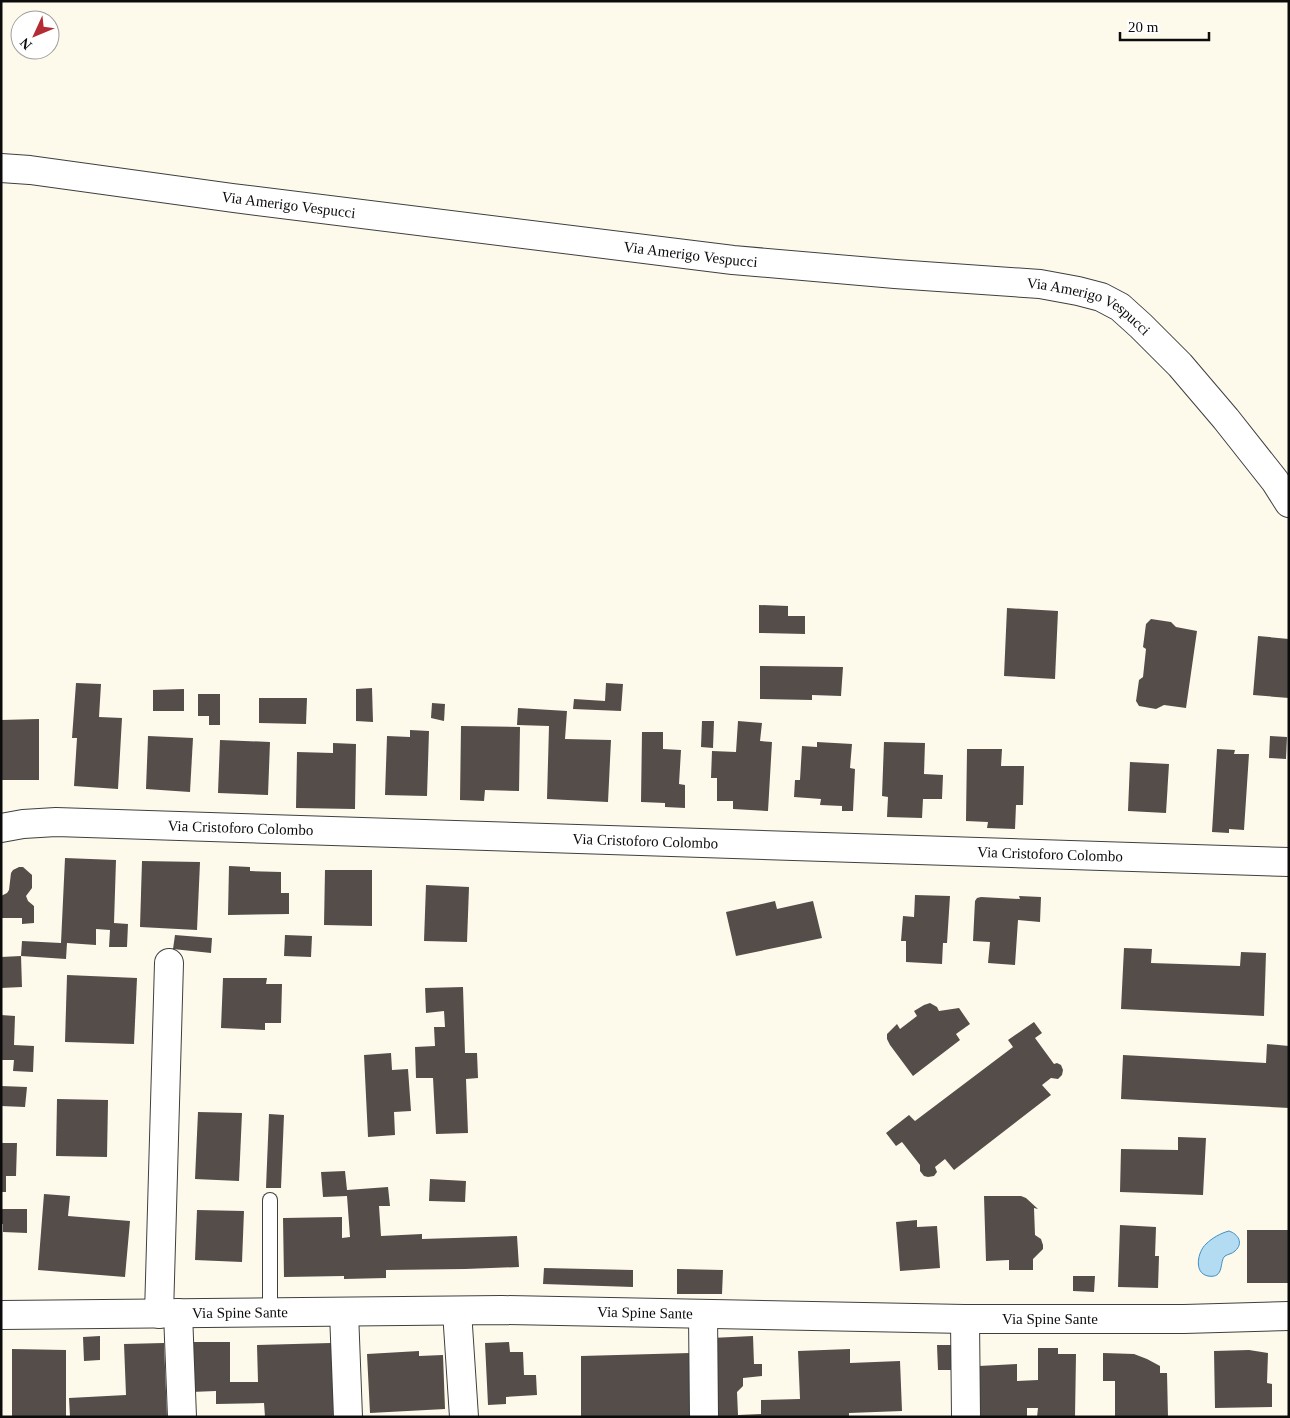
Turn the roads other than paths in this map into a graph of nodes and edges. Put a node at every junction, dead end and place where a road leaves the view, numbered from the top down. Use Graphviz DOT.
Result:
graph roads {
  1 [pos="1,168"];
  2 [pos="1289,503"];
  3 [pos="1,828"];
  4 [pos="1289,862"];
  5 [pos="169,962"];
  6 [pos="270,1200"];
  7 [pos="457,1311"];
  8 [pos="270,1312"];
  9 [pos="344,1312"];
  10 [pos="168,1314"];
  11 [pos="703,1314"];
  12 [pos="1,1315"];
  13 [pos="1289,1316"];
  14 [pos="965,1319"];
  15 [pos="182,1417"];
  16 [pos="348,1417"];
  17 [pos="464,1417"];
  18 [pos="704,1417"];
  19 [pos="966,1417"];
  1 -- 2 [label="street, Via Amerigo Vespucci"];
  3 -- 4 [label="street, Via Cristoforo Colombo"];
  5 -- 10 [label="street"];
  6 -- 8 [label="lane"];
  7 -- 9 [label="street, Via Spine Sante"];
  7 -- 11 [label="street, Via Spine Sante"];
  7 -- 17 [label="street"];
  8 -- 9 [label="street, Via Spine Sante"];
  8 -- 10 [label="street, Via Spine Sante"];
  9 -- 16 [label="street"];
  10 -- 12 [label="street, Via Spine Sante"];
  10 -- 15 [label="street"];
  11 -- 14 [label="street, Via Spine Sante"];
  11 -- 18 [label="street"];
  13 -- 14 [label="street, Via Spine Sante"];
  14 -- 19 [label="street"];
}
